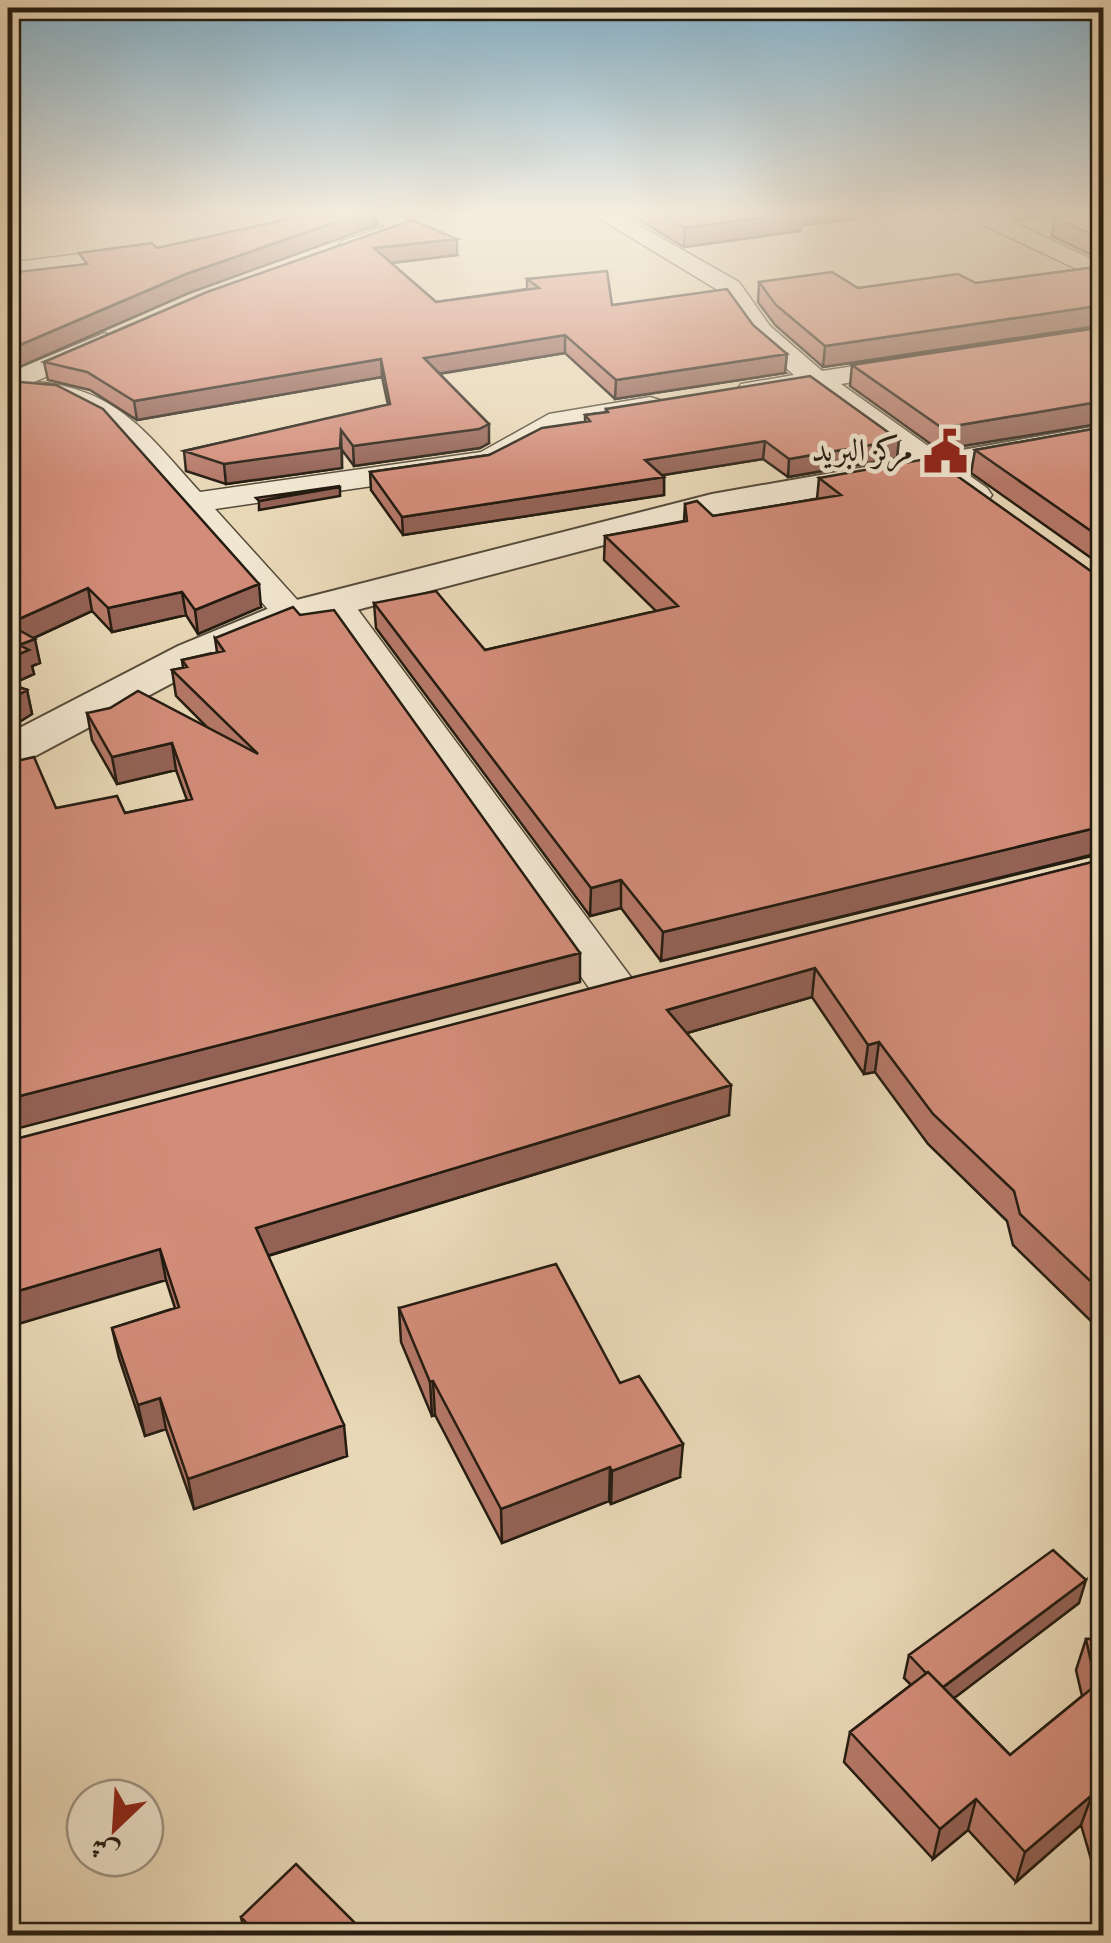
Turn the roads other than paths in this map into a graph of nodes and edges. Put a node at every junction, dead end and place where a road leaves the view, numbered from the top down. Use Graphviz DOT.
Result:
graph roads {
  1 [pos="743,303"];
  2 [pos="129,331"];
  3 [pos="931,362"];
  4 [pos="816,380"];
  5 [pos="8,386"];
  6 [pos="724,394"];
  7 [pos="670,403"];
  8 [pos="1104,435"];
  9 [pos="935,464"];
  10 [pos="190,504"];
  11 [pos="996,510"];
  12 [pos="336,602"];
  13 [pos="292,614"];
  14 [pos="8,752"];
  15 [pos="616,991"];
  1 -- 4 [label="street"];
  2 -- 5 [label="street"];
  3 -- 4 [label="street"];
  4 -- 6 [label="street"];
  4 -- 9 [label="street"];
  5 -- 10 [label="street"];
  7 -- 10 [label="street"];
  8 -- 9 [label="street"];
  9 -- 11 [label="street"];
  9 -- 12 [label="street"];
  10 -- 13 [label="street"];
  12 -- 13 [label="street"];
  12 -- 15 [label="street"];
  13 -- 14 [label="street"];
}
